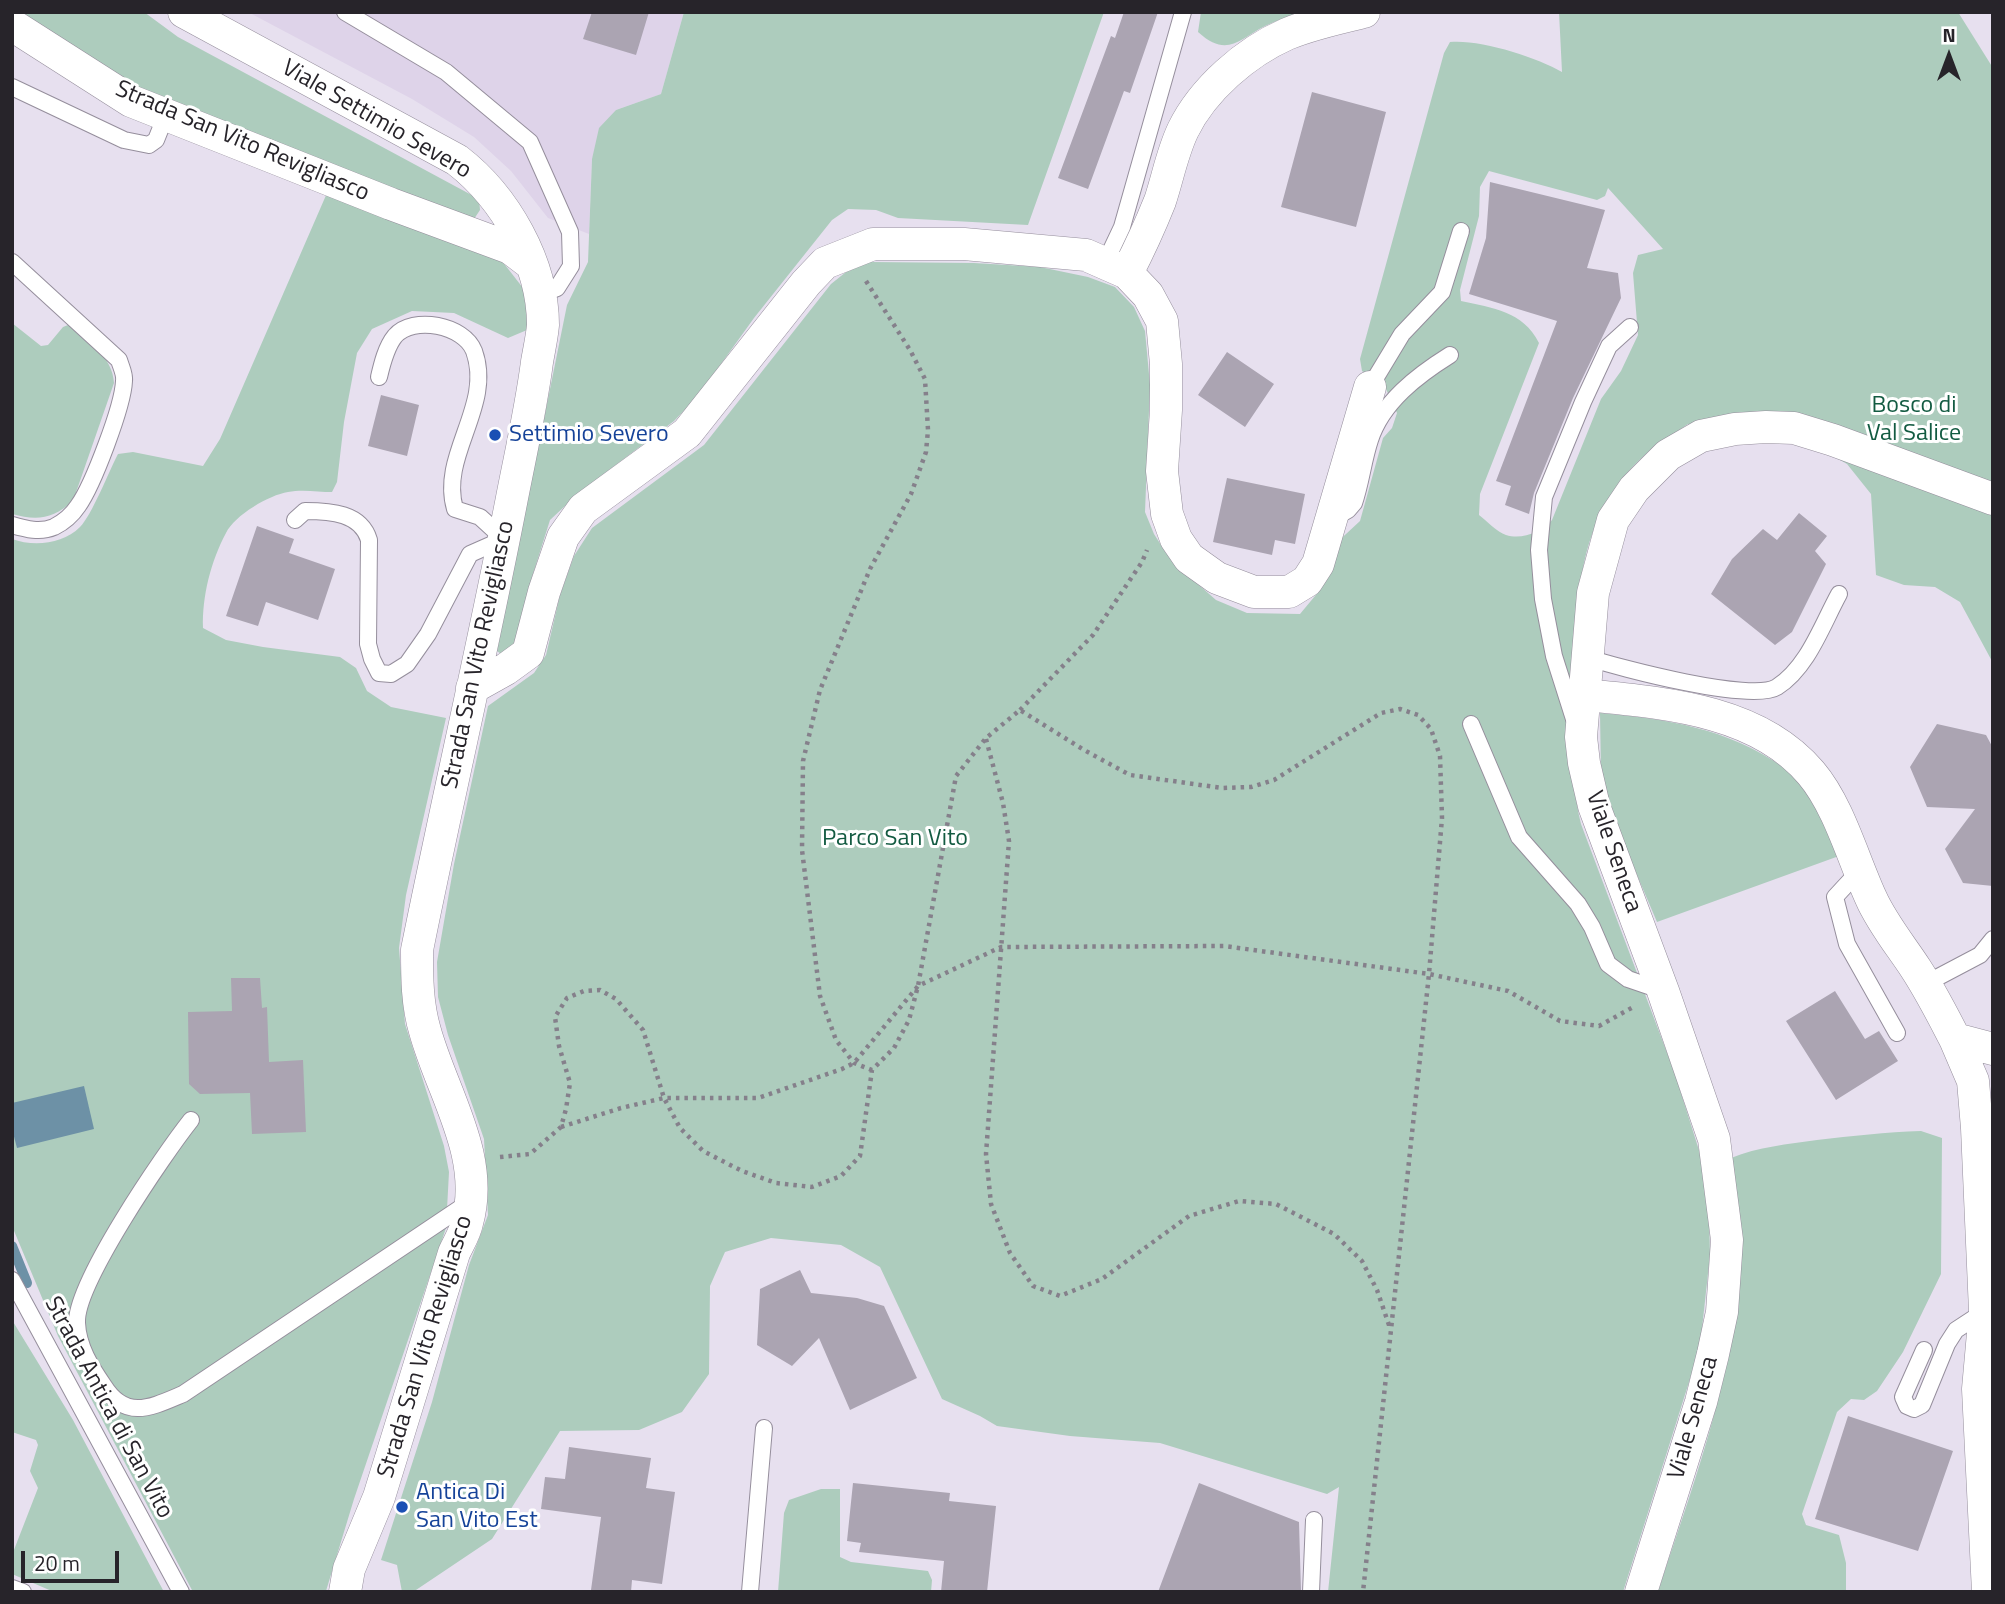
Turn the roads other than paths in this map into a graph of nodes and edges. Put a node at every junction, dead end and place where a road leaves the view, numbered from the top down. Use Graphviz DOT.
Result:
graph roads {
  1 [pos="184,12"];
  2 [pos="345,12"];
  3 [pos="1183,12"];
  4 [pos="1364,12"];
  5 [pos="12,25"];
  6 [pos="12,87"];
  7 [pos="166,115"];
  8 [pos="1461,230"];
  9 [pos="12,262"];
  10 [pos="1116,268"];
  11 [pos="536,280"];
  12 [pos="1630,327"];
  13 [pos="1450,355"];
  14 [pos="379,377"];
  15 [pos="1370,387"];
  16 [pos="1993,499"];
  17 [pos="1332,519"];
  18 [pos="295,520"];
  19 [pos="12,525"];
  20 [pos="504,539"];
  21 [pos="1839,594"];
  22 [pos="1589,658"];
  23 [pos="472,688"];
  24 [pos="1586,695"];
  25 [pos="1471,724"];
  26 [pos="1581,737"];
  27 [pos="1860,870"];
  28 [pos="1993,939"];
  29 [pos="1925,984"];
  30 [pos="1663,991"];
  31 [pos="1897,1033"];
  32 [pos="1955,1040"];
  33 [pos="1993,1049"];
  34 [pos="191,1120"];
  35 [pos="470,1202"];
  36 [pos="13,1281"];
  37 [pos="1985,1311"];
  38 [pos="1924,1350"];
  39 [pos="764,1428"];
  40 [pos="1314,1520"];
  41 [pos="341,1586"];
  42 [pos="12,1588"];
  43 [pos="23,1592"];
  44 [pos="181,1592"];
  45 [pos="750,1592"];
  46 [pos="1311,1592"];
  47 [pos="1641,1592"];
  48 [pos="1988,1592"];
  1 -- 11 [label="street, Viale Settimio Severo"];
  2 -- 11 [label="lane"];
  3 -- 10 [label="lane"];
  4 -- 10 [label="street"];
  5 -- 7 [label="street, Strada San Vito Revigliasco"];
  6 -- 7 [label="lane"];
  7 -- 11 [label="street, Strada San Vito Revigliasco"];
  8 -- 15 [label="lane"];
  9 -- 19 [label="lane"];
  10 -- 17 [label="street"];
  10 -- 23 [label="street"];
  11 -- 20 [label="street, Strada San Vito Revigliasco"];
  12 -- 26 [label="lane"];
  13 -- 17 [label="lane"];
  14 -- 20 [label="lane"];
  15 -- 17 [label="street"];
  16 -- 22 [label="street, Viale Seneca"];
  18 -- 20 [label="lane"];
  20 -- 23 [label="street, Strada San Vito Revigliasco"];
  21 -- 22 [label="lane"];
  22 -- 24 [label="street, Viale Seneca"];
  23 -- 35 [label="street, Strada San Vito Revigliasco"];
  24 -- 26 [label="street, Viale Seneca"];
  24 -- 27 [label="street"];
  25 -- 30 [label="lane"];
  26 -- 30 [label="street, Viale Seneca"];
  27 -- 29 [label="street"];
  27 -- 31 [label="lane"];
  28 -- 29 [label="lane"];
  29 -- 32 [label="street"];
  30 -- 47 [label="street, Viale Seneca"];
  32 -- 33 [label="street"];
  32 -- 37 [label="street"];
  34 -- 35 [label="lane"];
  35 -- 41 [label="street, Strada San Vito Revigliasco"];
  36 -- 44 [label="lane, Strada Antica di San Vito"];
  37 -- 38 [label="lane"];
  37 -- 48 [label="street"];
  39 -- 45 [label="lane"];
  40 -- 46 [label="lane"];
  42 -- 43 [label="lane"];
}
